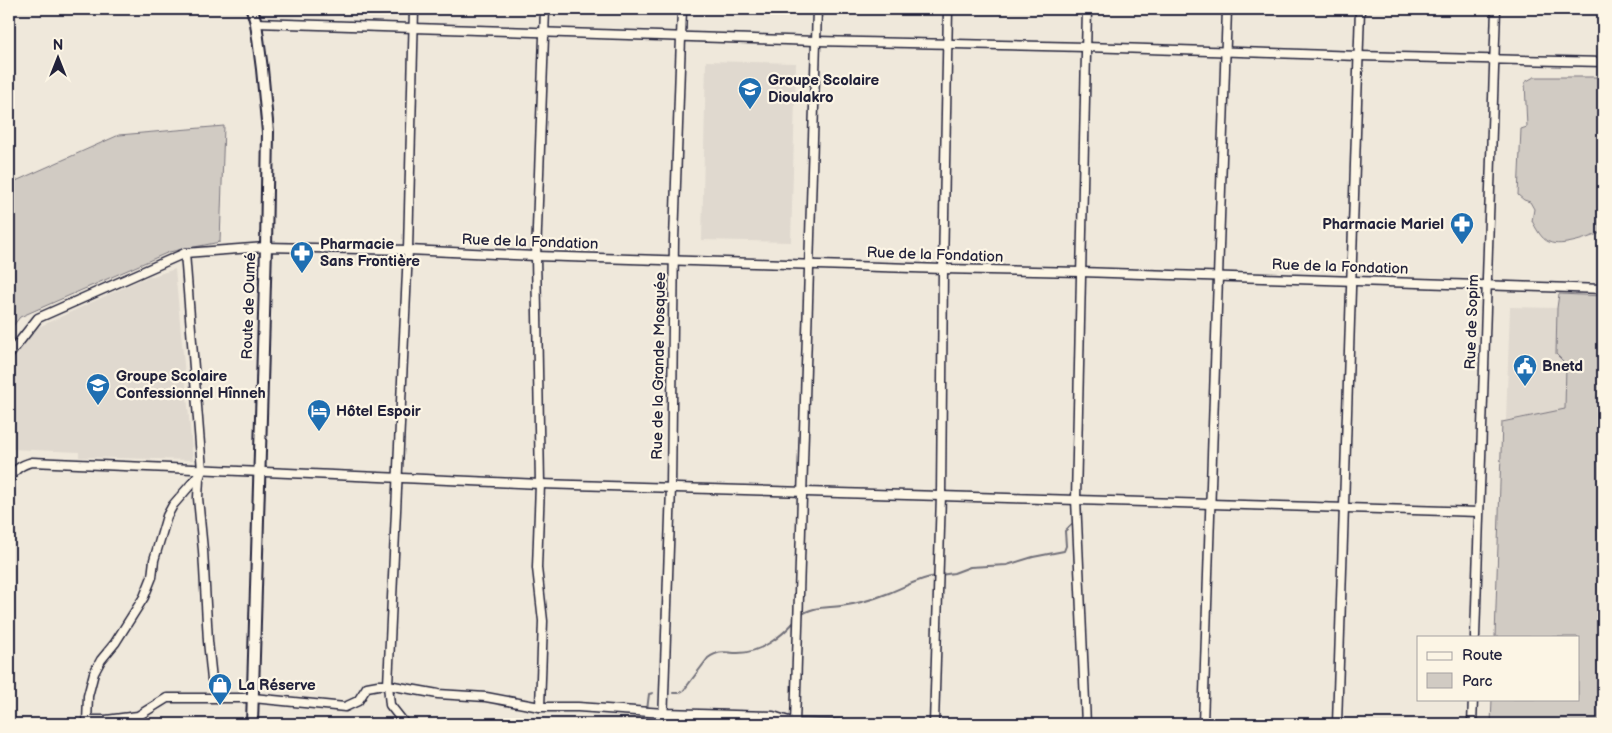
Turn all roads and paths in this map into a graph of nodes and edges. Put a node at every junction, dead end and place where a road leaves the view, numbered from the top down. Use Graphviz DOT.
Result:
graph roads {
  1 [pos="252,9"];
  2 [pos="414,9"];
  3 [pos="545,9"];
  4 [pos="682,9"];
  5 [pos="817,9"];
  6 [pos="948,9"];
  7 [pos="1087,9"];
  8 [pos="1227,9"];
  9 [pos="1360,9"];
  10 [pos="1496,9"];
  11 [pos="256,23"];
  12 [pos="414,28"];
  13 [pos="544,33"];
  14 [pos="681,36"];
  15 [pos="816,41"];
  16 [pos="947,43"];
  17 [pos="1086,47"];
  18 [pos="1226,52"];
  19 [pos="1359,56"];
  20 [pos="1494,58"];
  21 [pos="1603,62"];
  22 [pos="266,247"];
  23 [pos="408,250"];
  24 [pos="185,253"];
  25 [pos="536,256"];
  26 [pos="674,260"];
  27 [pos="809,264"];
  28 [pos="943,269"];
  29 [pos="1081,272"];
  30 [pos="1217,276"];
  31 [pos="1352,281"];
  32 [pos="1487,286"];
  33 [pos="1603,288"];
  34 [pos="9,355"];
  35 [pos="202,470"];
  36 [pos="259,473"];
  37 [pos="398,478"];
  38 [pos="9,479"];
  39 [pos="540,484"];
  40 [pos="671,487"];
  41 [pos="802,491"];
  42 [pos="942,495"];
  43 [pos="1076,500"];
  44 [pos="1210,504"];
  45 [pos="1345,508"];
  46 [pos="1479,512"];
  47 [pos="1475,636"];
  48 [pos="388,685"];
  49 [pos="220,698"];
  50 [pos="253,698"];
  51 [pos="1473,700"];
  52 [pos="540,707"];
  53 [pos="664,713"];
  54 [pos="795,723"];
  55 [pos="86,724"];
  56 [pos="252,724"];
  57 [pos="405,724"];
  58 [pos="663,724"];
  59 [pos="840,724"];
  60 [pos="934,724"];
  61 [pos="1086,724"];
  62 [pos="1203,724"];
  63 [pos="1337,724"];
  64 [pos="1472,724"];
  1 -- 11 [label="main road, Route de Oumé"];
  2 -- 12 [label="street"];
  3 -- 13 [label="street"];
  4 -- 14 [label="street, Rue de la Grande Mosquée"];
  5 -- 15 [label="street"];
  6 -- 16 [label="street"];
  7 -- 17 [label="street"];
  8 -- 18 [label="street"];
  9 -- 19 [label="street"];
  10 -- 20 [label="street, Rue de Sopim"];
  11 -- 12 [label="street"];
  11 -- 22 [label="main road, Route de Oumé"];
  12 -- 13 [label="street"];
  12 -- 23 [label="street"];
  13 -- 14 [label="street"];
  13 -- 25 [label="street"];
  14 -- 15 [label="street"];
  14 -- 26 [label="street, Rue de la Grande Mosquée"];
  15 -- 16 [label="street"];
  15 -- 27 [label="street"];
  16 -- 17 [label="street"];
  16 -- 28 [label="street"];
  17 -- 18 [label="street"];
  17 -- 29 [label="street"];
  18 -- 19 [label="street"];
  18 -- 30 [label="street"];
  19 -- 20 [label="street"];
  19 -- 31 [label="street"];
  20 -- 21 [label="street"];
  20 -- 32 [label="street, Rue de Sopim"];
  22 -- 23 [label="street, Rue de la Fondation"];
  22 -- 24 [label="street, Rue de la Fondation"];
  22 -- 36 [label="main road, Route de Oumé"];
  23 -- 25 [label="street, Rue de la Fondation"];
  23 -- 37 [label="street"];
  24 -- 34 [label="street, Rue de la Fondation"];
  24 -- 35 [label="street"];
  25 -- 26 [label="street, Rue de la Fondation"];
  25 -- 39 [label="street"];
  26 -- 27 [label="street, Rue de la Fondation"];
  26 -- 40 [label="street, Rue de la Grande Mosquée"];
  27 -- 28 [label="street, Rue de la Fondation"];
  27 -- 41 [label="street"];
  28 -- 29 [label="street, Rue de la Fondation"];
  28 -- 42 [label="street"];
  29 -- 30 [label="street, Rue de la Fondation"];
  29 -- 43 [label="street"];
  30 -- 31 [label="street, Rue de la Fondation"];
  30 -- 44 [label="street"];
  31 -- 32 [label="street, Rue de la Fondation"];
  31 -- 45 [label="street"];
  32 -- 33 [label="street, Rue de la Fondation"];
  32 -- 46 [label="street, Rue de Sopim"];
  35 -- 36 [label="street"];
  35 -- 38 [label="street"];
  35 -- 49 [label="street"];
  35 -- 55 [label="street"];
  36 -- 37 [label="street"];
  36 -- 50 [label="main road, Route de Oumé"];
  37 -- 39 [label="street"];
  37 -- 48 [label="street"];
  39 -- 40 [label="street"];
  39 -- 52 [label="street"];
  40 -- 41 [label="street"];
  40 -- 53 [label="street, Rue de la Grande Mosquée"];
  41 -- 42 [label="street"];
  41 -- 54 [label="street"];
  42 -- 43 [label="street"];
  42 -- 60 [label="street"];
  43 -- 44 [label="street"];
  43 -- 61 [label="street"];
  44 -- 45 [label="street"];
  44 -- 62 [label="street"];
  45 -- 46 [label="street"];
  45 -- 63 [label="street"];
  46 -- 47 [label="street, Rue de Sopim"];
  48 -- 50 [label="street"];
  48 -- 52 [label="street"];
  48 -- 57 [label="street"];
  49 -- 50 [label="street"];
  49 -- 55 [label="street"];
  50 -- 56 [label="main road, Route de Oumé"];
  51 -- 64 [label="street"];
  52 -- 53 [label="street"];
  53 -- 54 [label="street"];
  53 -- 58 [label="street, Rue de la Grande Mosquée"];
  54 -- 59 [label="street"];
}
